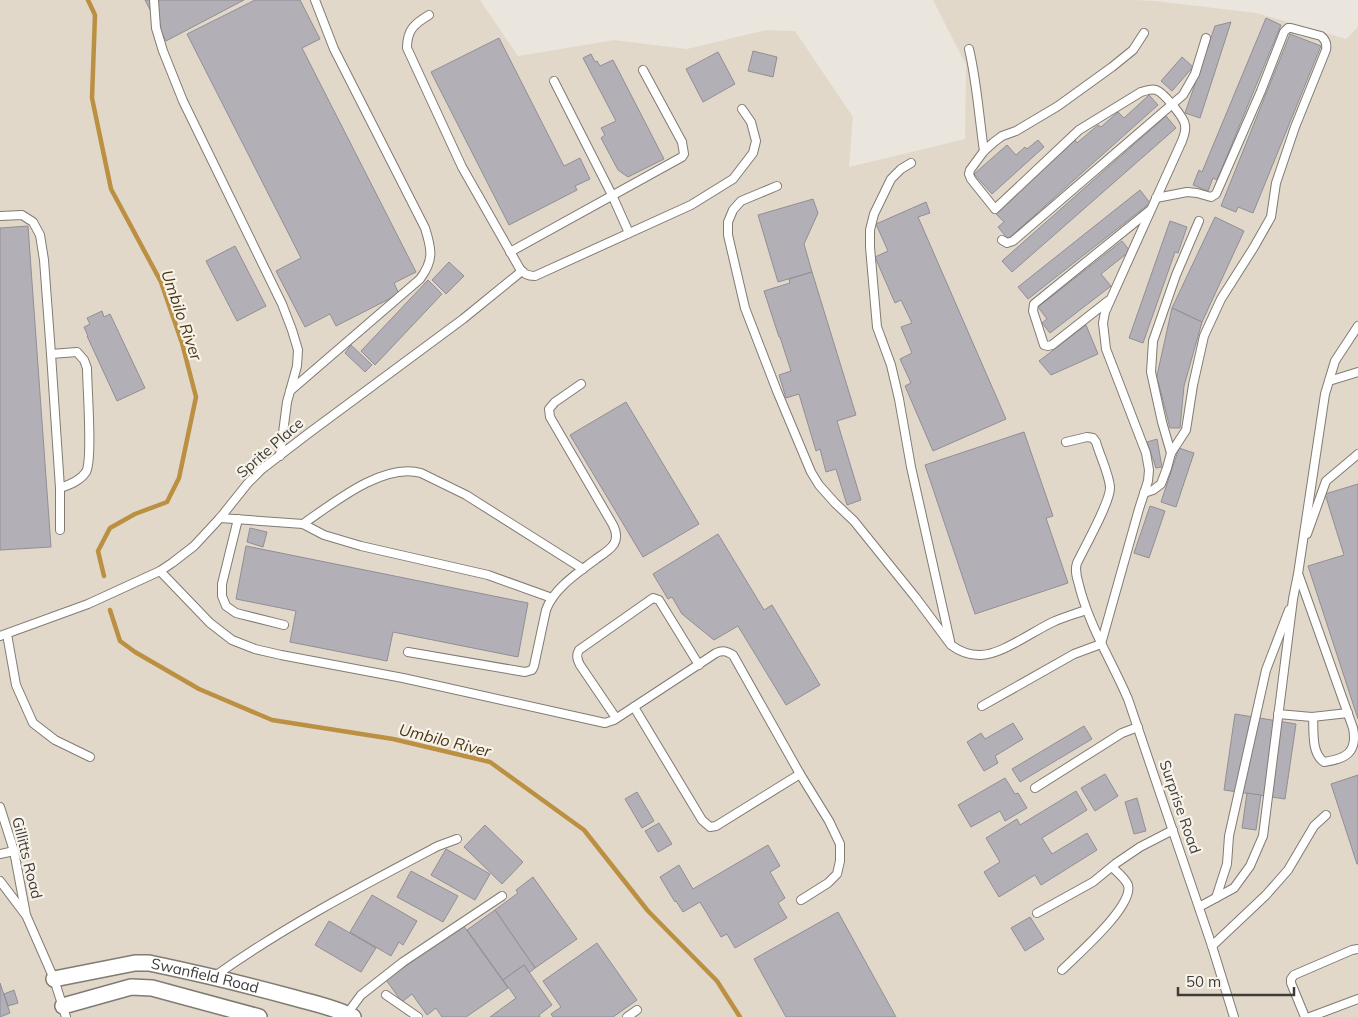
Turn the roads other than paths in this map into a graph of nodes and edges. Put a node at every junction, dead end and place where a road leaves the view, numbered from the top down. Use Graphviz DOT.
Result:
graph roads {
  1 [pos="154,0"];
  2 [pos="315,0"];
  3 [pos="429,15"];
  4 [pos="1144,33"];
  5 [pos="1206,38"];
  6 [pos="969,49"];
  7 [pos="643,70"];
  8 [pos="554,81"];
  9 [pos="1172,104"];
  10 [pos="742,108"];
  11 [pos="984,151"];
  12 [pos="911,163"];
  13 [pos="777,186"];
  14 [pos="612,195"];
  15 [pos="1156,198"];
  16 [pos="1151,210"];
  17 [pos="0,216"];
  18 [pos="1199,221"];
  19 [pos="628,233"];
  20 [pos="1002,240"];
  21 [pos="510,252"];
  22 [pos="522,271"];
  23 [pos="1110,300"];
  24 [pos="1358,326"];
  25 [pos="52,354"];
  26 [pos="1358,372"];
  27 [pos="1330,381"];
  28 [pos="581,384"];
  29 [pos="290,391"];
  30 [pos="1066,442"];
  31 [pos="1171,453"];
  32 [pos="1358,454"];
  33 [pos="280,456"];
  34 [pos="60,488"];
  35 [pos="1144,493"];
  36 [pos="220,518"];
  37 [pos="238,519"];
  38 [pos="303,524"];
  39 [pos="60,530"];
  40 [pos="1301,553"];
  41 [pos="583,570"];
  42 [pos="160,571"];
  43 [pos="1298,574"];
  44 [pos="552,598"];
  45 [pos="1293,599"];
  46 [pos="1086,610"];
  47 [pos="284,625"];
  48 [pos="4,635"];
  49 [pos="1101,644"];
  50 [pos="951,645"];
  51 [pos="408,652"];
  52 [pos="699,665"];
  53 [pos="982,706"];
  54 [pos="634,707"];
  55 [pos="1348,713"];
  56 [pos="1278,714"];
  57 [pos="1314,717"];
  58 [pos="616,718"];
  59 [pos="1138,727"];
  60 [pos="90,757"];
  61 [pos="800,774"];
  62 [pos="1035,788"];
  63 [pos="0,807"];
  64 [pos="1326,816"];
  65 [pos="1173,830"];
  66 [pos="457,839"];
  67 [pos="14,852"];
  68 [pos="0,854"];
  69 [pos="1112,867"];
  70 [pos="0,881"];
  71 [pos="502,896"];
  72 [pos="1216,898"];
  73 [pos="800,900"];
  74 [pos="1199,907"];
  75 [pos="1037,914"];
  76 [pos="26,915"];
  77 [pos="1212,946"];
  78 [pos="1358,949"];
  79 [pos="1062,970"];
  80 [pos="213,977"];
  81 [pos="54,979"];
  82 [pos="264,990"];
  83 [pos="386,995"];
  84 [pos="1358,999"];
  85 [pos="637,1010"];
  86 [pos="64,1012"];
  87 [pos="350,1015"];
  88 [pos="259,1017"];
  89 [pos="418,1017"];
  90 [pos="627,1017"];
  91 [pos="1234,1017"];
  92 [pos="1305,1017"];
  93 [pos="1310,1017"];
  1 -- 29 [label="lane"];
  2 -- 29 [label="lane"];
  3 -- 21 [label="lane"];
  4 -- 11 [label="lane"];
  5 -- 9 [label="lane"];
  6 -- 11 [label="lane"];
  7 -- 14 [label="lane"];
  8 -- 14 [label="lane"];
  9 -- 11 [label="lane"];
  9 -- 15 [label="lane"];
  9 -- 20 [label="lane"];
  10 -- 19 [label="lane"];
  12 -- 50 [label="lane"];
  13 -- 50 [label="lane"];
  14 -- 19 [label="lane"];
  14 -- 21 [label="lane"];
  15 -- 16 [label="lane"];
  15 -- 31 [label="lane"];
  16 -- 23 [label="lane"];
  16 -- 23 [label="lane"];
  17 -- 25 [label="lane"];
  18 -- 31 [label="lane"];
  19 -- 22 [label="lane"];
  21 -- 22 [label="lane"];
  22 -- 33 [label="lane, Sprite Place"];
  23 -- 35 [label="lane"];
  24 -- 27 [label="lane"];
  25 -- 34 [label="lane"];
  25 -- 34 [label="lane"];
  26 -- 27 [label="lane"];
  27 -- 40 [label="lane"];
  28 -- 41 [label="lane"];
  29 -- 33 [label="lane"];
  30 -- 46 [label="lane, Surprise Road"];
  31 -- 35 [label="lane"];
  32 -- 40 [label="lane"];
  33 -- 36 [label="lane, Sprite Place"];
  34 -- 39 [label="lane"];
  35 -- 49 [label="lane"];
  36 -- 37 [label="lane"];
  36 -- 42 [label="lane, Sprite Place"];
  37 -- 38 [label="lane"];
  37 -- 47 [label="lane"];
  38 -- 41 [label="lane"];
  38 -- 44 [label="lane"];
  40 -- 43 [label="lane"];
  41 -- 44 [label="lane"];
  42 -- 48 [label="lane, Sprite Place"];
  42 -- 58 [label="lane"];
  43 -- 45 [label="lane"];
  43 -- 55 [label="lane"];
  44 -- 51 [label="lane"];
  45 -- 56 [label="lane"];
  45 -- 72 [label="lane"];
  46 -- 49 [label="lane, Surprise Road"];
  46 -- 50 [label="lane"];
  48 -- 60 [label="lane"];
  49 -- 53 [label="lane"];
  49 -- 59 [label="lane, Surprise Road"];
  52 -- 54 [label="lane"];
  52 -- 58 [label="lane"];
  52 -- 61 [label="lane"];
  54 -- 58 [label="lane"];
  54 -- 61 [label="lane"];
  55 -- 57 [label="lane"];
  55 -- 57 [label="lane"];
  56 -- 57 [label="lane"];
  56 -- 72 [label="lane"];
  59 -- 62 [label="lane"];
  59 -- 65 [label="lane, Surprise Road"];
  61 -- 73 [label="lane"];
  63 -- 67 [label="lane, Gillitts Road"];
  64 -- 77 [label="lane"];
  65 -- 69 [label="lane"];
  65 -- 74 [label="lane, Surprise Road"];
  66 -- 80 [label="lane"];
  67 -- 68 [label="lane"];
  67 -- 76 [label="lane, Gillitts Road"];
  69 -- 75 [label="lane"];
  69 -- 79 [label="lane"];
  70 -- 76 [label="lane, Gillitts Road"];
  71 -- 87 [label="lane"];
  72 -- 74 [label="lane"];
  74 -- 77 [label="lane, Surprise Road"];
  76 -- 81 [label="lane, Gillitts Road"];
  77 -- 91 [label="lane, Surprise Road"];
  78 -- 92 [label="lane"];
  80 -- 81 [label="street, Swanfield Road"];
  80 -- 82 [label="street, Swanfield Road"];
  81 -- 86 [label="lane, Gillitts Road"];
  82 -- 87 [label="street, Swanfield Road"];
  82 -- 88 [label="street"];
  83 -- 89 [label="lane"];
  84 -- 93 [label="lane"];
  85 -- 90 [label="lane"];
  86 -- 88 [label="street, Swanfield Road"];
}
